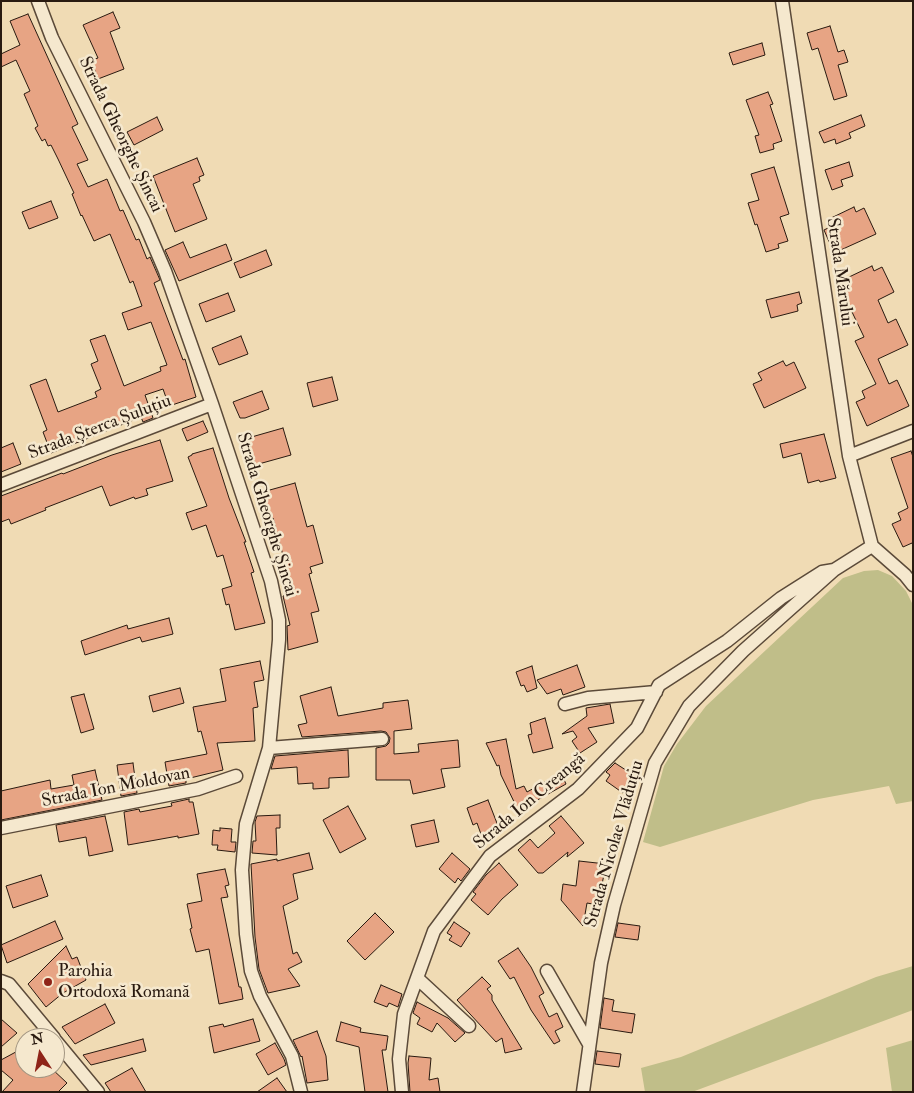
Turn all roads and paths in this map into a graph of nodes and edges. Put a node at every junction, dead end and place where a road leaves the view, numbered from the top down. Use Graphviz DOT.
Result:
graph roads {
  1 [pos="38,1"];
  2 [pos="782,1"];
  3 [pos="212,404"];
  4 [pos="913,431"];
  5 [pos="849,456"];
  6 [pos="1,485"];
  7 [pos="872,546"];
  8 [pos="834,570"];
  9 [pos="913,585"];
  10 [pos="656,692"];
  11 [pos="565,704"];
  12 [pos="382,739"];
  13 [pos="269,748"];
  14 [pos="236,776"];
  15 [pos="1,828"];
  16 [pos="547,972"];
  17 [pos="417,978"];
  18 [pos="1,981"];
  19 [pos="469,1026"];
  20 [pos="45,1028"];
  21 [pos="589,1044"];
  22 [pos="65,1052"];
  23 [pos="98,1092"];
  24 [pos="301,1092"];
  25 [pos="402,1092"];
  26 [pos="583,1092"];
  1 -- 3 [label="street, Strada Gheorghe Șincai"];
  2 -- 5 [label="street, Strada Mărului"];
  3 -- 6 [label="street, Strada Șterca Șuluțiu"];
  3 -- 13 [label="street, Strada Gheorghe Șincai"];
  4 -- 5 [label="street"];
  5 -- 7 [label="street, Strada Mărului"];
  7 -- 8 [label="street, Strada Nicolae Vlăduțiu"];
  7 -- 9 [label="street"];
  8 -- 10 [label="street, Strada Ion Creangă"];
  8 -- 21 [label="street, Strada Nicolae Vlăduțiu"];
  10 -- 11 [label="street"];
  10 -- 17 [label="street, Strada Ion Creangă"];
  12 -- 13 [label="street"];
  13 -- 24 [label="street, Strada Gheorghe Șincai"];
  14 -- 15 [label="street, Strada Ion Moldovan"];
  16 -- 21 [label="street"];
  17 -- 19 [label="street"];
  17 -- 25 [label="street, Strada Ion Creangă"];
  18 -- 20 [label="street"];
  21 -- 26 [label="street, Strada Nicolae Vlăduțiu"];
  22 -- 23 [label="street"];
}
